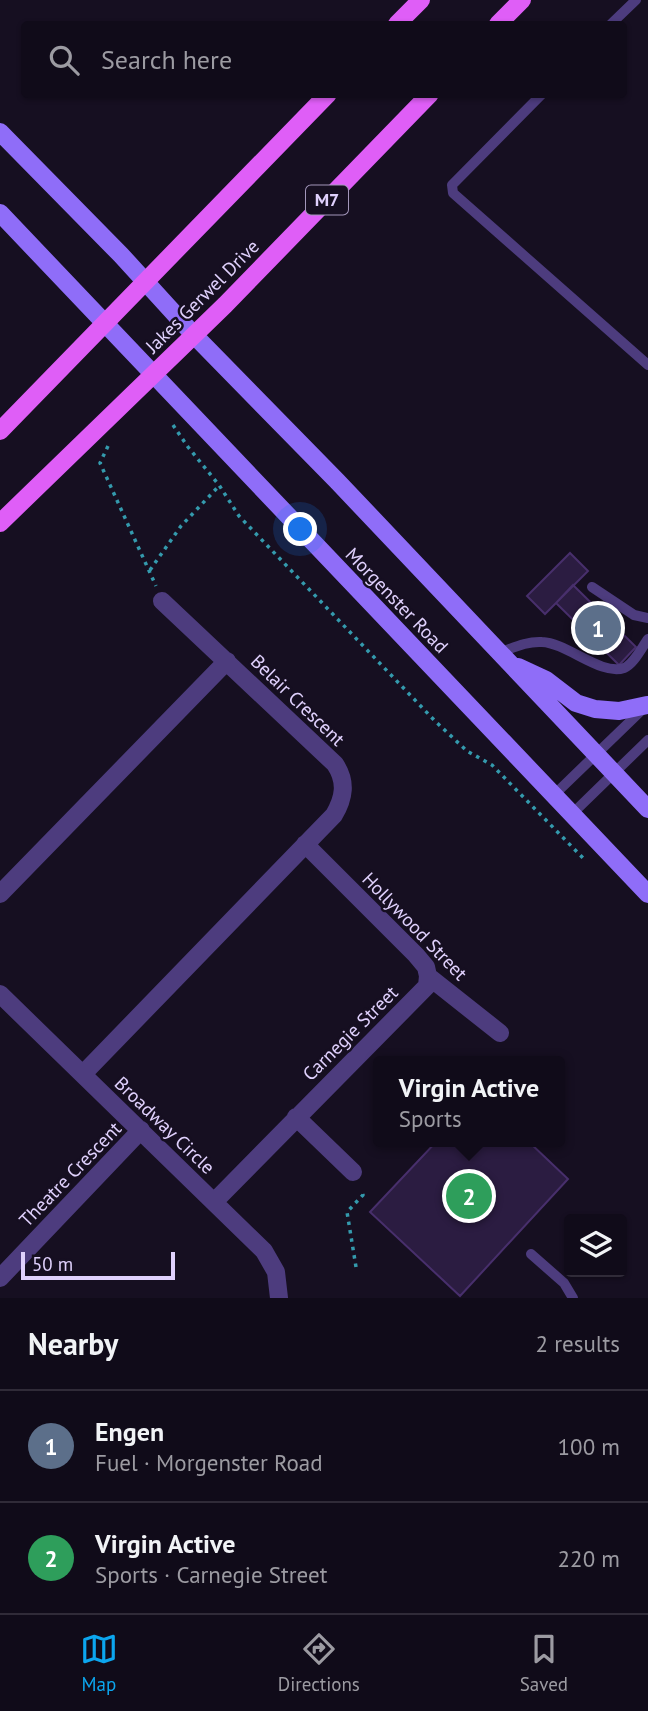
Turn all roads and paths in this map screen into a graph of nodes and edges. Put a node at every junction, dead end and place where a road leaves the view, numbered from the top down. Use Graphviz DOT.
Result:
graph roads {
  1 [pos="421,0"];
  2 [pos="522,0"];
  3 [pos="636,0"];
  4 [pos="400,21"];
  5 [pos="501,21"];
  6 [pos="614,21"];
  7 [pos="324,98"];
  8 [pos="426,98"];
  9 [pos="538,98"];
  10 [pos="0,132"];
  11 [pos="0,213"];
  12 [pos="144,282"];
  13 [pos="106,323"];
  14 [pos="193,334"];
  15 [pos="648,365"];
  16 [pos="154,373"];
  17 [pos="170,421"];
  18 [pos="0,431"];
  19 [pos="100,463"];
  20 [pos="219,485"];
  21 [pos="0,523"];
  22 [pos="150,570"];
  23 [pos="592,587"];
  24 [pos="162,601"];
  25 [pos="648,618"];
  26 [pos="648,639"];
  27 [pos="504,658"];
  28 [pos="228,661"];
  29 [pos="647,704"];
  30 [pos="648,740"];
  31 [pos="596,754"];
  32 [pos="614,774"];
  33 [pos="554,795"];
  34 [pos="648,809"];
  35 [pos="572,814"];
  36 [pos="305,844"];
  37 [pos="584,859"];
  38 [pos="0,894"];
  39 [pos="648,894"];
  40 [pos="428,976"];
  41 [pos="0,994"];
  42 [pos="500,1033"];
  43 [pos="83,1074"];
  44 [pos="296,1117"];
  45 [pos="141,1130"];
  46 [pos="353,1172"];
  47 [pos="214,1202"];
  48 [pos="531,1254"];
  49 [pos="356,1268"];
  50 [pos="0,1278"];
  51 [pos="279,1298"];
  52 [pos="573,1298"];
  1 -- 4 [label="main road"];
  2 -- 5 [label="main road"];
  3 -- 6 [label="lane"];
  7 -- 12 [label="main road"];
  8 -- 14 [label="main road, Jakes Gerwel Drive / M7"];
  9 -- 15 [label="lane"];
  10 -- 12 [label="main road, Morgenster Road"];
  11 -- 13 [label="main road, Morgenster Road"];
  12 -- 13 [label="main road"];
  12 -- 14 [label="main road, Morgenster Road"];
  13 -- 16 [label="main road, Morgenster Road"];
  13 -- 18 [label="main road"];
  14 -- 16 [label="main road, Jakes Gerwel Drive / M7"];
  14 -- 27 [label="main road, Morgenster Road"];
  16 -- 21 [label="main road, Jakes Gerwel Drive / M7"];
  16 -- 33 [label="main road, Morgenster Road"];
  17 -- 20 [label="path"];
  19 -- 22 [label="path"];
  20 -- 22 [label="path"];
  20 -- 37 [label="path"];
  22 -- 24 [label="path"];
  23 -- 25 [label="lane"];
  24 -- 28 [label="street"];
  26 -- 27 [label="lane"];
  27 -- 29 [label="main road"];
  27 -- 31 [label="main road, Morgenster Road"];
  28 -- 36 [label="street, Belair Crescent"];
  28 -- 38 [label="street, Belair Crescent"];
  29 -- 31 [label="lane"];
  30 -- 32 [label="lane"];
  31 -- 32 [label="main road, Morgenster Road"];
  31 -- 33 [label="lane"];
  32 -- 34 [label="main road, Morgenster Road"];
  32 -- 35 [label="lane"];
  33 -- 35 [label="main road, Morgenster Road"];
  35 -- 39 [label="main road, Morgenster Road"];
  36 -- 40 [label="street, Hollywood Street"];
  36 -- 43 [label="street, Belair Crescent"];
  40 -- 42 [label="street, Hollywood Street"];
  40 -- 44 [label="street, Carnegie Street"];
  41 -- 43 [label="street, Broadway Circle"];
  43 -- 45 [label="street, Broadway Circle"];
  44 -- 46 [label="street"];
  44 -- 47 [label="street, Carnegie Street"];
  45 -- 47 [label="street, Broadway Circle"];
  45 -- 50 [label="street, Theatre Crescent"];
  46 -- 49 [label="path"];
  47 -- 51 [label="street, Broadway Circle"];
  48 -- 52 [label="lane"];
}
